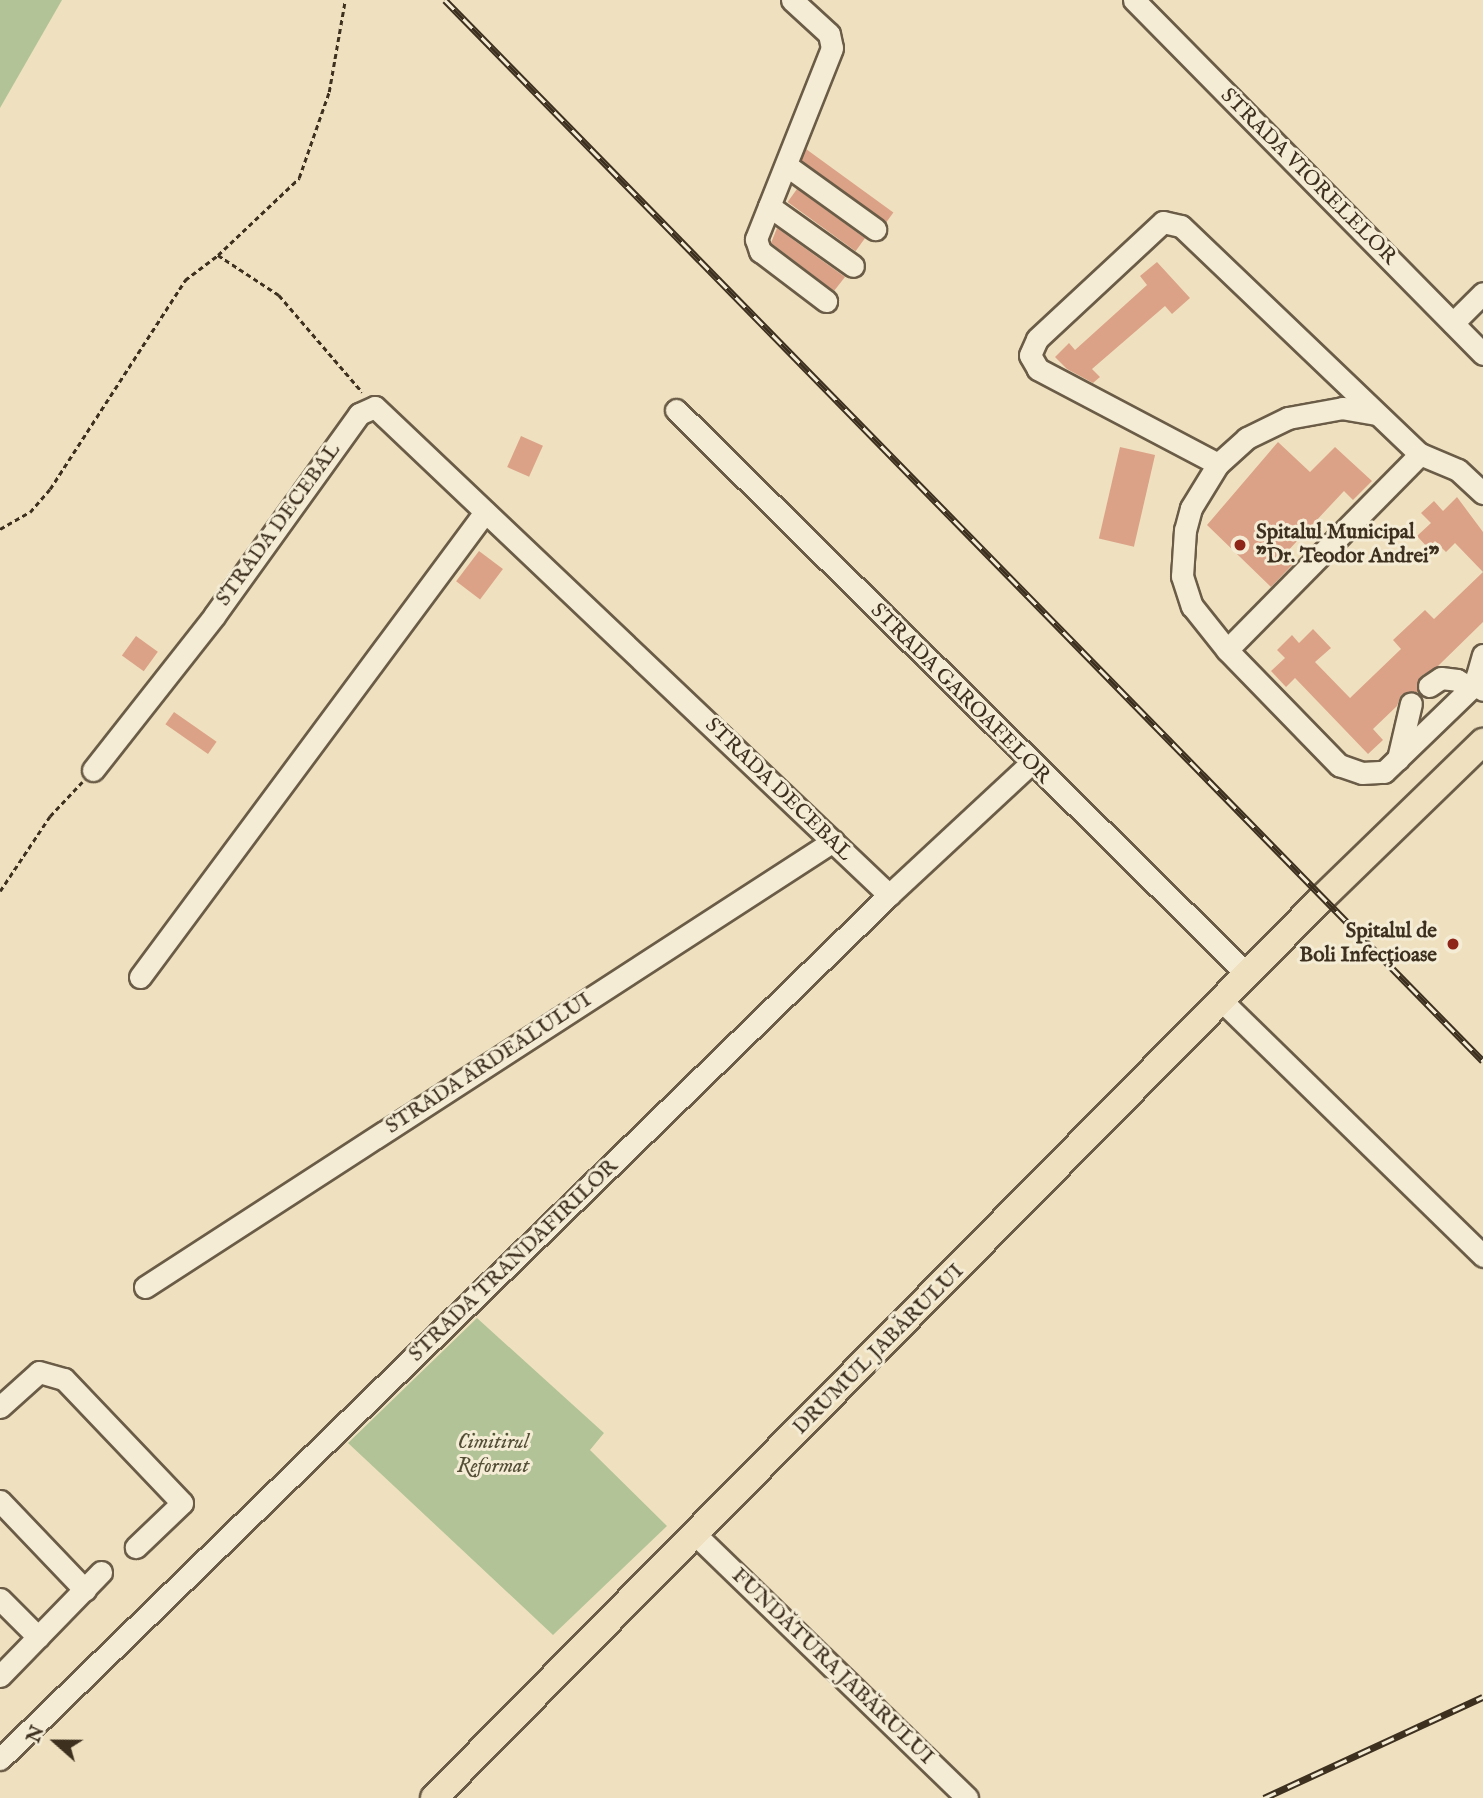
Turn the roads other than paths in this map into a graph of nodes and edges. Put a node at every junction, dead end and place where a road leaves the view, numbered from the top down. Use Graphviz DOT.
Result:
graph roads {
  1 [pos="792,0"];
  2 [pos="1134,0"];
  3 [pos="786,165"];
  4 [pos="769,206"];
  5 [pos="875,229"];
  6 [pos="853,266"];
  7 [pos="1483,293"];
  8 [pos="826,301"];
  9 [pos="1453,323"];
  10 [pos="1483,354"];
  11 [pos="676,410"];
  12 [pos="1376,414"];
  13 [pos="1420,454"];
  14 [pos="1218,464"];
  15 [pos="1483,493"];
  16 [pos="485,512"];
  17 [pos="1227,650"];
  18 [pos="1483,655"];
  19 [pos="1429,686"];
  20 [pos="1478,688"];
  21 [pos="1411,703"];
  22 [pos="1483,742"];
  23 [pos="1398,759"];
  24 [pos="1030,764"];
  25 [pos="93,770"];
  26 [pos="833,841"];
  27 [pos="888,895"];
  28 [pos="1248,975"];
  29 [pos="140,976"];
  30 [pos="1222,1001"];
  31 [pos="1483,1256"];
  32 [pos="145,1287"];
  33 [pos="0,1407"];
  34 [pos="0,1501"];
  35 [pos="697,1536"];
  36 [pos="136,1547"];
  37 [pos="101,1572"];
  38 [pos="85,1590"];
  39 [pos="0,1599"];
  40 [pos="38,1637"];
  41 [pos="0,1676"];
  42 [pos="0,1759"];
  43 [pos="434,1798"];
  44 [pos="967,1798"];
  1 -- 3 [label="street"];
  2 -- 9 [label="street, STRADA VIORELELOR"];
  3 -- 4 [label="street"];
  3 -- 5 [label="street"];
  4 -- 6 [label="street"];
  4 -- 8 [label="street"];
  7 -- 9 [label="street"];
  9 -- 10 [label="street, STRADA VIORELELOR"];
  11 -- 24 [label="street, STRADA GAROAFELOR"];
  12 -- 13 [label="street"];
  12 -- 14 [label="street"];
  12 -- 14 [label="street"];
  13 -- 15 [label="street"];
  13 -- 17 [label="street"];
  14 -- 17 [label="street"];
  16 -- 25 [label="street, STRADA DECEBAL"];
  16 -- 26 [label="street, STRADA DECEBAL"];
  16 -- 29 [label="street"];
  17 -- 23 [label="street"];
  18 -- 20 [label="street"];
  19 -- 20 [label="street"];
  20 -- 23 [label="street"];
  21 -- 23 [label="street"];
  22 -- 28 [label="main road, DRUMUL JABĂRULUI"];
  24 -- 27 [label="street, STRADA TRANDAFIRILOR"];
  24 -- 28 [label="street, STRADA GAROAFELOR"];
  26 -- 27 [label="street, STRADA DECEBAL"];
  26 -- 32 [label="street, STRADA ARDEALULUI"];
  27 -- 42 [label="street, STRADA TRANDAFIRILOR"];
  28 -- 30 [label="main road, DRUMUL JABĂRULUI"];
  30 -- 31 [label="street"];
  30 -- 35 [label="main road, DRUMUL JABĂRULUI"];
  33 -- 36 [label="street"];
  34 -- 38 [label="street"];
  35 -- 43 [label="main road, DRUMUL JABĂRULUI"];
  35 -- 44 [label="street, FUNDĂTURA JABĂRULUI"];
  37 -- 38 [label="street"];
  38 -- 40 [label="street"];
  39 -- 40 [label="street"];
  40 -- 41 [label="street"];
}
